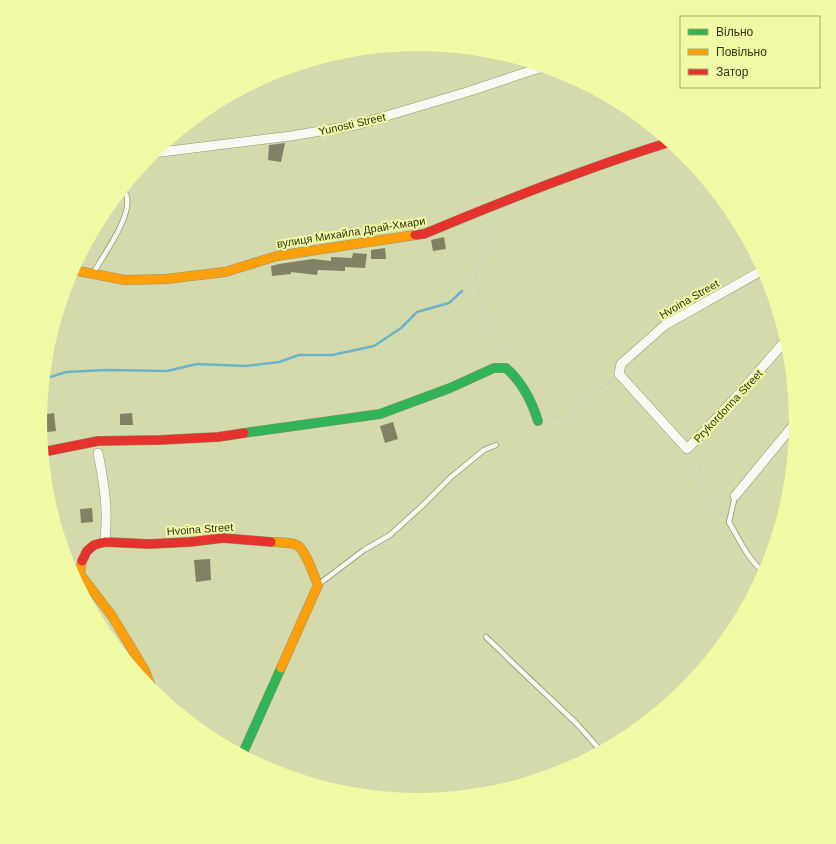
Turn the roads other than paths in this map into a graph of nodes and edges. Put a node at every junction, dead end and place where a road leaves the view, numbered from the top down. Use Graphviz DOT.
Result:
graph roads {
  1 [pos="534,70"];
  2 [pos="664,144"];
  3 [pos="164,152"];
  4 [pos="125,194"];
  5 [pos="79,271"];
  6 [pos="93,273"];
  7 [pos="758,273"];
  8 [pos="781,346"];
  9 [pos="619,374"];
  10 [pos="538,421"];
  11 [pos="789,431"];
  12 [pos="496,445"];
  13 [pos="48,451"];
  14 [pos="98,454"];
  15 [pos="735,496"];
  16 [pos="105,542"];
  17 [pos="759,568"];
  18 [pos="318,585"];
  19 [pos="486,636"];
  20 [pos="146,674"];
  21 [pos="597,746"];
  22 [pos="244,750"];
  1 -- 3 [label="street, Yunosti Street"];
  2 -- 6 [label="street, вулиця Михайла Драй-Хмари"];
  4 -- 6 [label="lane"];
  5 -- 6 [label="street, вулиця Михайла Драй-Хмари"];
  7 -- 9 [label="street, Hvoina Street"];
  8 -- 9 [label="street, Prykordonna Street"];
  10 -- 13 [label="street"];
  11 -- 15 [label="street"];
  12 -- 18 [label="lane"];
  14 -- 16 [label="street"];
  15 -- 17 [label="lane"];
  16 -- 18 [label="street, Hvoina Street"];
  16 -- 20 [label="street, Hvoina Street"];
  18 -- 22 [label="street"];
  19 -- 21 [label="lane"];
}
